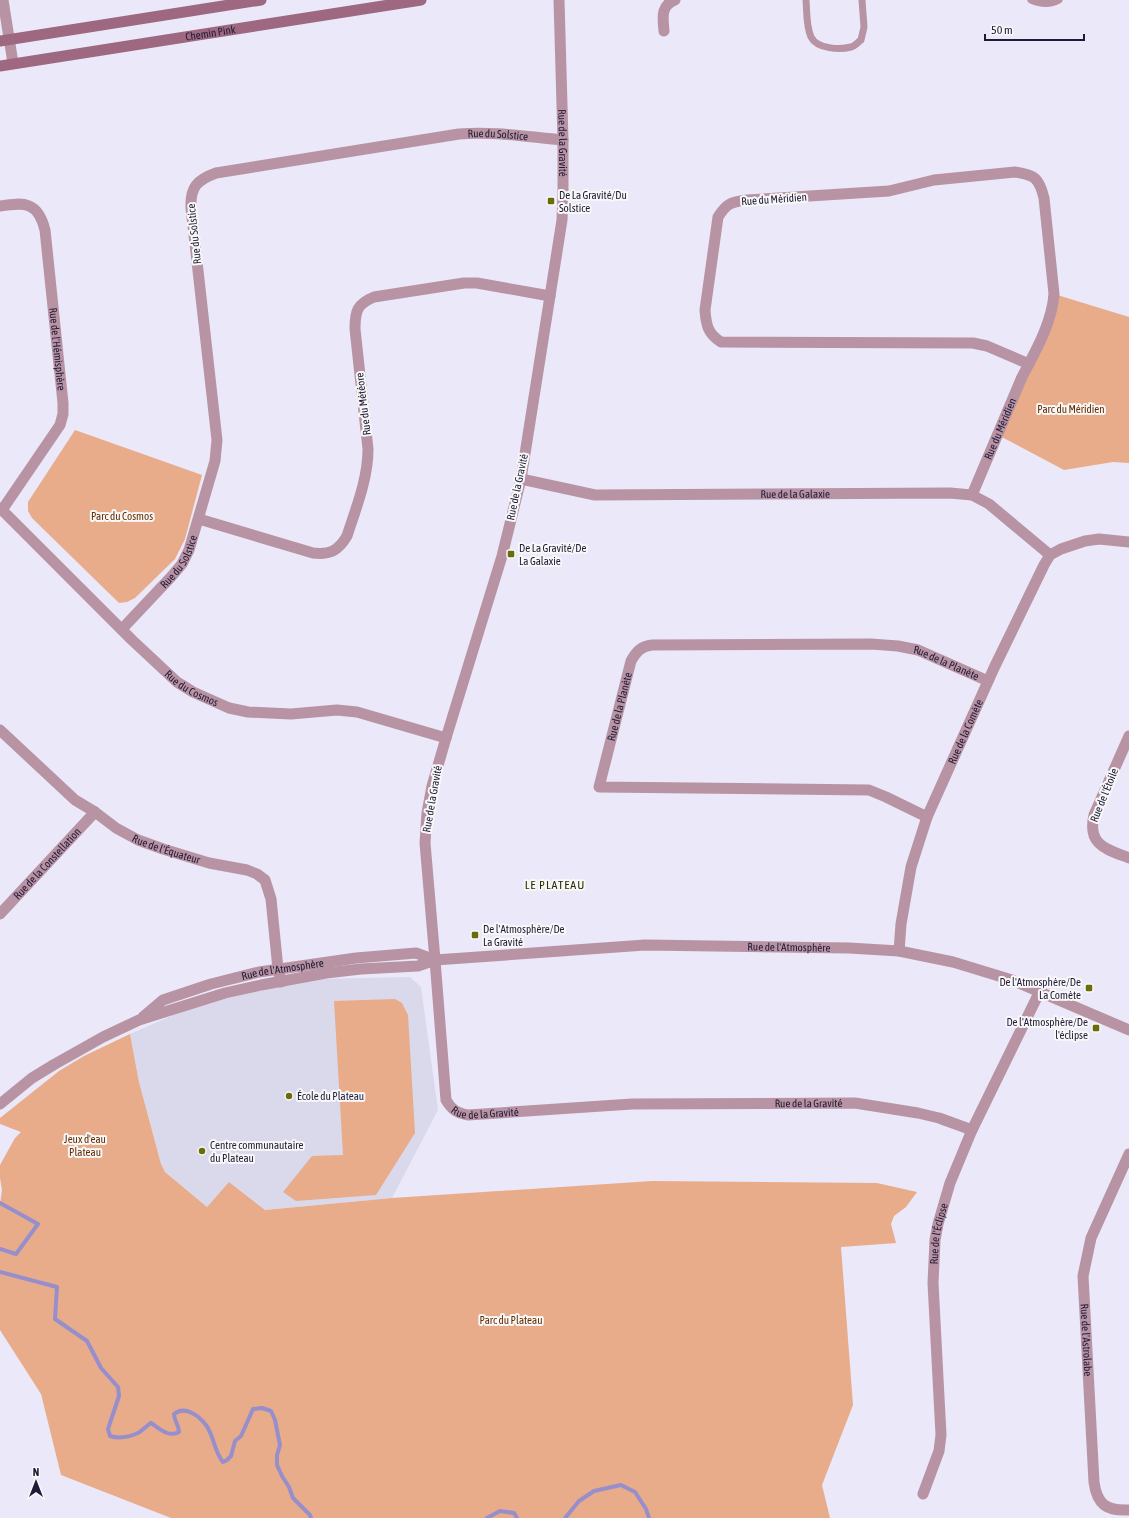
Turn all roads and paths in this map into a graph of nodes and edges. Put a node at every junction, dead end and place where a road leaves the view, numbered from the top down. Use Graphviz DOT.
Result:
graph roads {
  1 [pos="3,0"];
  2 [pos="261,0"];
  3 [pos="421,0"];
  4 [pos="559,0"];
  5 [pos="675,0"];
  6 [pos="806,0"];
  7 [pos="862,0"];
  8 [pos="1031,0"];
  9 [pos="1059,0"];
  10 [pos="664,31"];
  11 [pos="5,40"];
  12 [pos="13,64"];
  13 [pos="0,66"];
  14 [pos="563,140"];
  15 [pos="0,206"];
  16 [pos="550,296"];
  17 [pos="1029,364"];
  18 [pos="521,479"];
  19 [pos="972,495"];
  20 [pos="1,509"];
  21 [pos="199,519"];
  22 [pos="1129,542"];
  23 [pos="1050,555"];
  24 [pos="122,629"];
  25 [pos="988,681"];
  26 [pos="0,730"];
  27 [pos="1129,736"];
  28 [pos="446,738"];
  29 [pos="95,812"];
  30 [pos="927,817"];
  31 [pos="1129,858"];
  32 [pos="0,914"];
  33 [pos="899,951"];
  34 [pos="435,960"];
  35 [pos="278,969"];
  36 [pos="259,972"];
  37 [pos="281,982"];
  38 [pos="261,985"];
  39 [pos="1040,991"];
  40 [pos="139,1020"];
  41 [pos="1129,1030"];
  42 [pos="0,1104"];
  43 [pos="972,1130"];
  44 [pos="1129,1154"];
  45 [pos="923,1494"];
  46 [pos="1129,1510"];
  1 -- 11 [label="street"];
  2 -- 11 [label="main road"];
  3 -- 12 [label="main road, Chemin Pink"];
  4 -- 14 [label="street, Rue de la Gravité"];
  5 -- 10 [label="street"];
  6 -- 7 [label="lane"];
  8 -- 9 [label="lane"];
  11 -- 12 [label="street"];
  12 -- 13 [label="main road, Chemin Pink"];
  14 -- 16 [label="street, Rue de la Gravité"];
  14 -- 21 [label="street, Rue du Solstice"];
  15 -- 20 [label="street, Rue de l'Hémisphère"];
  16 -- 18 [label="street, Rue de la Gravité"];
  16 -- 21 [label="street, Rue du Météore"];
  17 -- 17 [label="street, Rue du Méridien"];
  17 -- 19 [label="street, Rue du Méridien"];
  18 -- 19 [label="street, Rue de la Galaxie"];
  18 -- 28 [label="street, Rue de la Gravité"];
  19 -- 23 [label="street, Rue de la Galaxie"];
  20 -- 24 [label="street, Rue du Cosmos"];
  21 -- 24 [label="street, Rue du Solstice"];
  22 -- 23 [label="street"];
  23 -- 25 [label="street, Rue de la Comète"];
  24 -- 28 [label="street, Rue du Cosmos"];
  25 -- 30 [label="street, Rue de la Comète"];
  25 -- 30 [label="street, Rue de la Planète"];
  26 -- 29 [label="street, Rue de l'Équateur"];
  27 -- 31 [label="street, Rue de l'Étoile"];
  28 -- 34 [label="street, Rue de la Gravité"];
  29 -- 32 [label="street, Rue de la Constellation"];
  29 -- 35 [label="street, Rue de l'Équateur"];
  30 -- 33 [label="street, Rue de la Comète"];
  33 -- 34 [label="street, Rue de l'Atmosphère"];
  33 -- 39 [label="street, Rue de l'Atmosphère"];
  34 -- 35 [label="street, Rue de l'Atmosphère"];
  34 -- 37 [label="street, Rue de l'Atmosphère"];
  34 -- 43 [label="street, Rue de la Gravité"];
  35 -- 36 [label="street, Rue de l'Atmosphère"];
  35 -- 37 [label="street, Rue de l'Équateur"];
  36 -- 38 [label="lane"];
  36 -- 40 [label="street, Rue de l'Atmosphère"];
  37 -- 38 [label="street, Rue de l'Atmosphère"];
  38 -- 40 [label="street, Rue de l'Atmosphère"];
  39 -- 41 [label="street, Rue de l'Atmosphère"];
  39 -- 43 [label="street, Rue de l'Éclipse"];
  40 -- 42 [label="street, Rue de l'Atmosphère"];
  43 -- 45 [label="street, Rue de l'Éclipse"];
  44 -- 46 [label="street, Rue de l'Astrolabe"];
}
